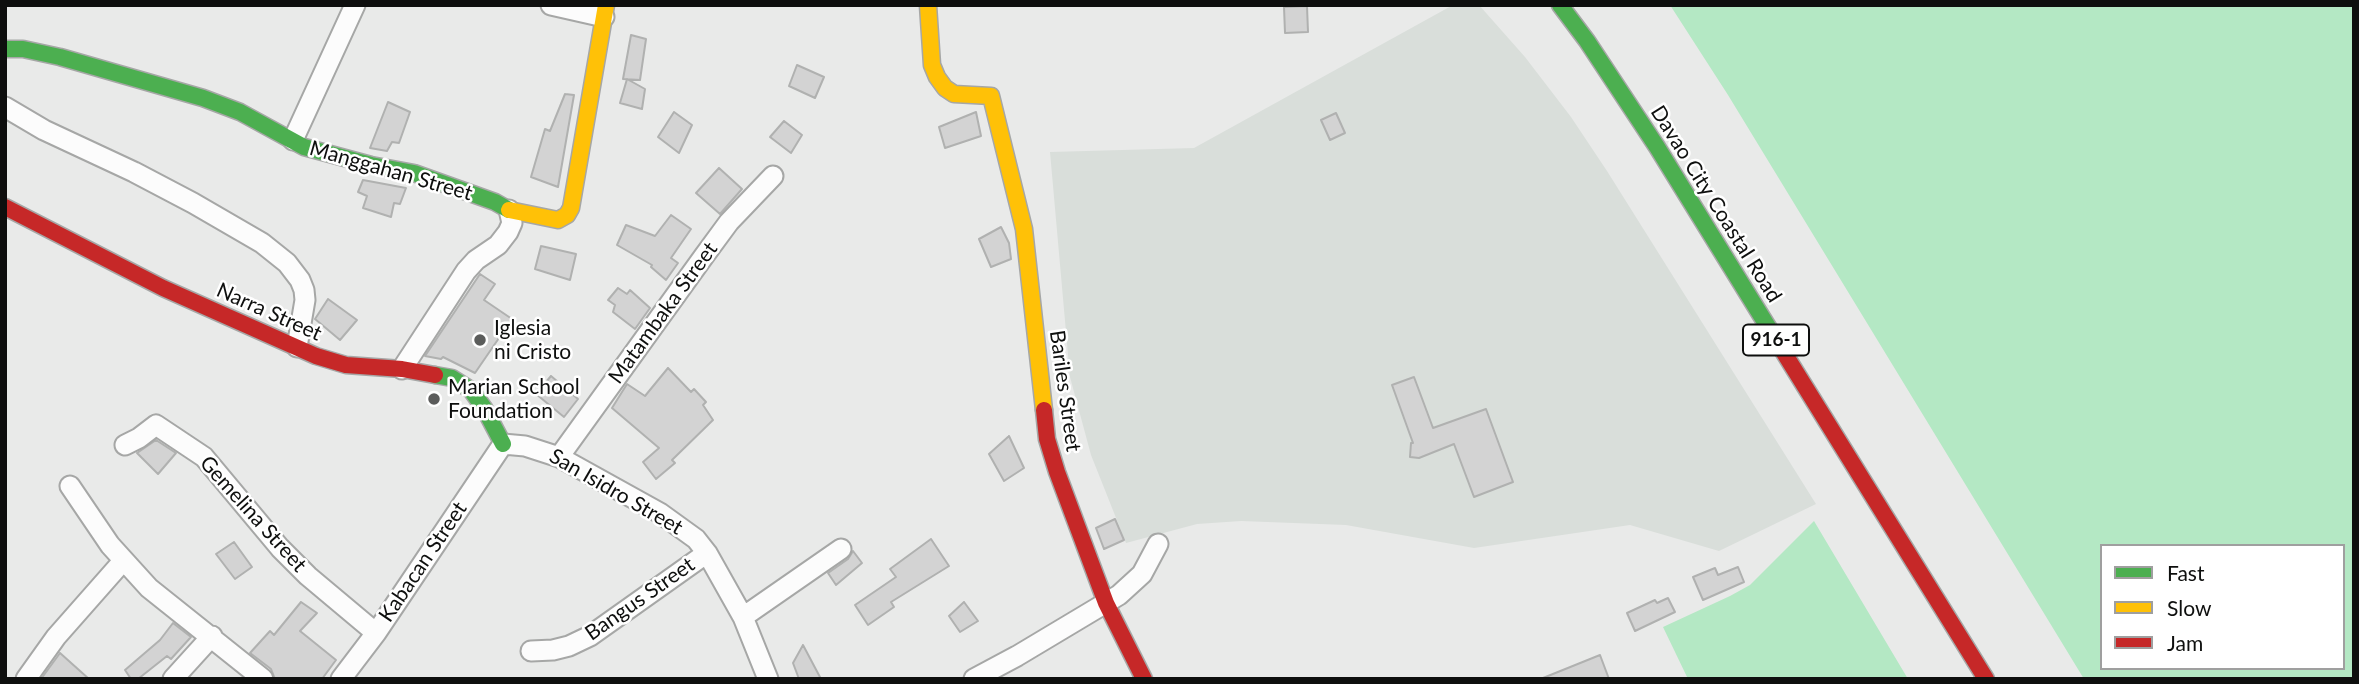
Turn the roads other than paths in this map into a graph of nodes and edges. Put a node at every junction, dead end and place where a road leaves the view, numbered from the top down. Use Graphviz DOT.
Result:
graph roads {
  1 [pos="355,5"];
  2 [pos="551,5"];
  3 [pos="928,5"];
  4 [pos="1560,5"];
  5 [pos="606,11"];
  6 [pos="5,49"];
  7 [pos="5,107"];
  8 [pos="293,140"];
  9 [pos="773,176"];
  10 [pos="5,207"];
  11 [pos="509,210"];
  12 [pos="297,347"];
  13 [pos="402,369"];
  14 [pos="503,444"];
  15 [pos="125,445"];
  16 [pos="559,457"];
  17 [pos="71,486"];
  18 [pos="1158,544"];
  19 [pos="841,548"];
  20 [pos="707,553"];
  21 [pos="123,561"];
  22 [pos="1106,603"];
  23 [pos="743,617"];
  24 [pos="376,633"];
  25 [pos="212,636"];
  26 [pos="531,651"];
  27 [pos="26,679"];
  28 [pos="173,679"];
  29 [pos="262,679"];
  30 [pos="341,679"];
  31 [pos="768,679"];
  32 [pos="974,679"];
  33 [pos="1144,679"];
  34 [pos="1986,679"];
  1 -- 8 [label="street"];
  2 -- 5 [label="street"];
  3 -- 22 [label="street, Bariles Street"];
  4 -- 34 [label="street, Davao City Coastal Road / 916-1"];
  5 -- 11 [label="street, Manggahan Street"];
  6 -- 8 [label="street, Manggahan Street"];
  7 -- 12 [label="street"];
  8 -- 11 [label="street, Manggahan Street"];
  9 -- 16 [label="street, Matambaka Street"];
  10 -- 12 [label="street, Narra Street"];
  11 -- 13 [label="street"];
  12 -- 13 [label="street, Narra Street"];
  13 -- 14 [label="street, Narra Street"];
  14 -- 16 [label="street, San Isidro Street"];
  14 -- 24 [label="street, Kabacan Street"];
  15 -- 24 [label="street, Gemelina Street"];
  16 -- 20 [label="street, San Isidro Street"];
  17 -- 21 [label="street"];
  18 -- 22 [label="street"];
  19 -- 23 [label="street"];
  20 -- 23 [label="street, San Isidro Street"];
  20 -- 26 [label="street, Bangus Street"];
  21 -- 25 [label="street"];
  21 -- 27 [label="street"];
  22 -- 32 [label="street"];
  22 -- 33 [label="street, Bariles Street"];
  23 -- 31 [label="street, San Isidro Street"];
  24 -- 30 [label="street, Kabacan Street"];
  25 -- 28 [label="street"];
  25 -- 29 [label="street"];
}
